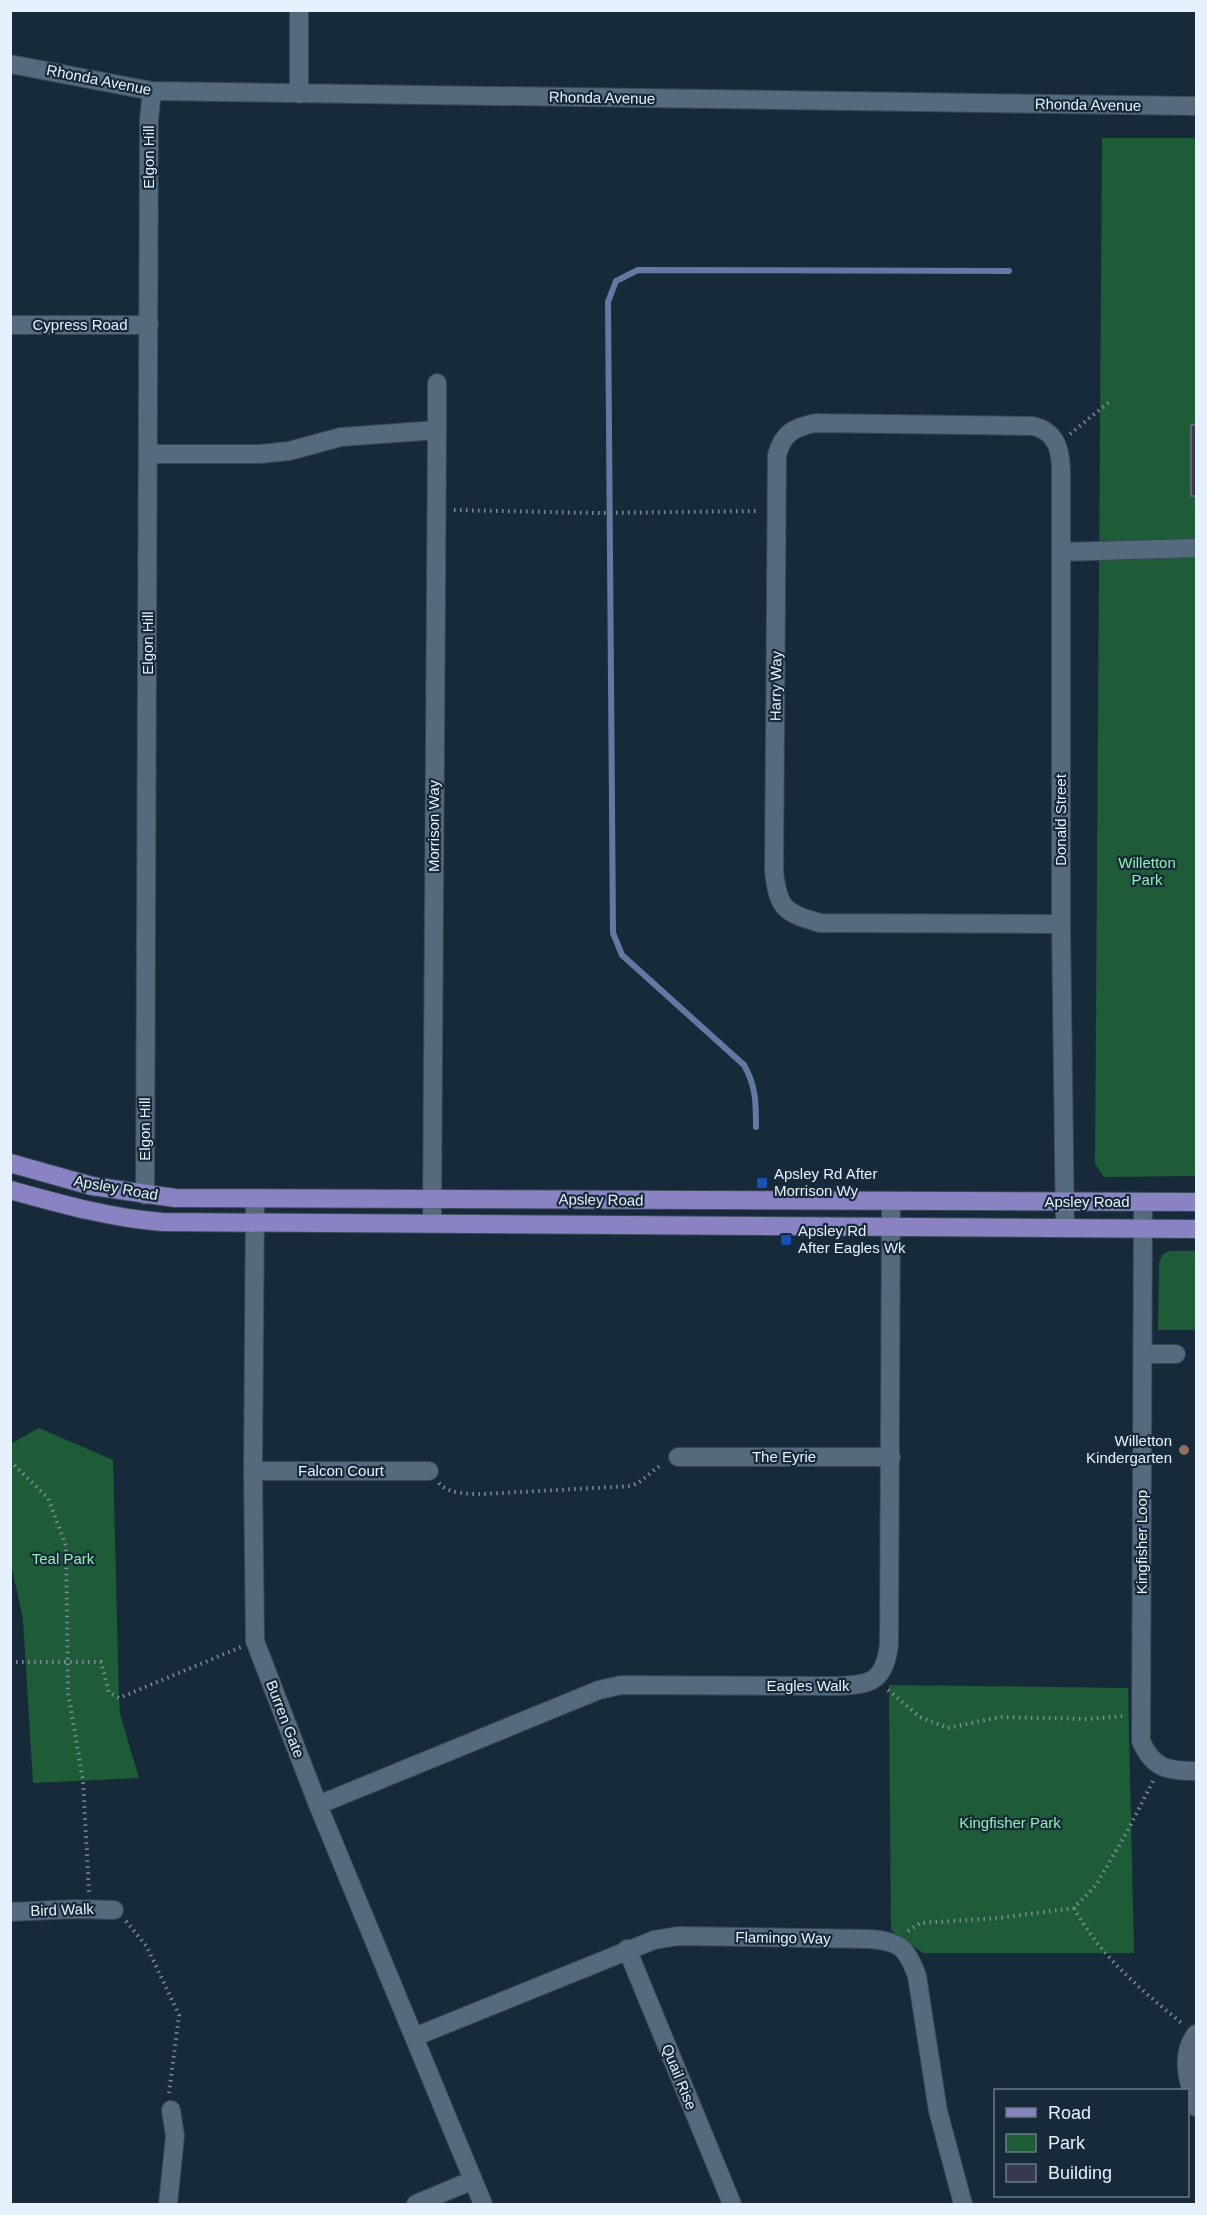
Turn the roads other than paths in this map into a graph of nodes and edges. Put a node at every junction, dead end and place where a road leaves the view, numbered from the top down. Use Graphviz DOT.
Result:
graph roads {
  1 [pos="299,10"];
  2 [pos="10,64"];
  3 [pos="152,91"];
  4 [pos="299,94"];
  5 [pos="1197,106"];
  6 [pos="10,324"];
  7 [pos="148,325"];
  8 [pos="437,384"];
  9 [pos="1033,426"];
  10 [pos="437,430"];
  11 [pos="148,454"];
  12 [pos="1197,548"];
  13 [pos="1061,552"];
  14 [pos="1061,924"];
  15 [pos="10,1163"];
  16 [pos="10,1190"];
  17 [pos="145,1195"];
  18 [pos="255,1199"];
  19 [pos="432,1199"];
  20 [pos="1064,1202"];
  21 [pos="1143,1202"];
  22 [pos="1197,1202"];
  23 [pos="891,1203"];
  24 [pos="255,1222"];
  25 [pos="432,1222"];
  26 [pos="891,1227"];
  27 [pos="1065,1228"];
  28 [pos="1143,1229"];
  29 [pos="1197,1229"];
  30 [pos="1143,1354"];
  31 [pos="1176,1354"];
  32 [pos="678,1457"];
  33 [pos="891,1457"];
  34 [pos="253,1471"];
  35 [pos="429,1471"];
  36 [pos="1197,1771"];
  37 [pos="318,1805"];
  38 [pos="114,1910"];
  39 [pos="10,1912"];
  40 [pos="627,1949"];
  41 [pos="1196,2034"];
  42 [pos="414,2037"];
  43 [pos="1197,2107"];
  44 [pos="171,2110"];
  45 [pos="473,2180"];
  46 [pos="168,2205"];
  47 [pos="416,2205"];
  48 [pos="483,2205"];
  49 [pos="732,2205"];
  50 [pos="963,2205"];
  1 -- 4 [label="street"];
  2 -- 3 [label="street, Rhonda Avenue"];
  3 -- 4 [label="street, Rhonda Avenue"];
  3 -- 7 [label="street, Elgon Hill"];
  4 -- 5 [label="street, Rhonda Avenue"];
  6 -- 7 [label="street, Cypress Road"];
  7 -- 11 [label="street, Elgon Hill"];
  8 -- 10 [label="street, Morrison Way"];
  9 -- 13 [label="street, Donald Street"];
  9 -- 14 [label="street, Harry Way"];
  10 -- 11 [label="street"];
  10 -- 19 [label="street, Morrison Way"];
  11 -- 17 [label="street, Elgon Hill"];
  12 -- 13 [label="street"];
  13 -- 14 [label="street, Donald Street"];
  14 -- 20 [label="street, Donald Street"];
  15 -- 17 [label="main road, Apsley Road"];
  16 -- 24 [label="main road, Apsley Road"];
  17 -- 18 [label="main road, Apsley Road"];
  18 -- 19 [label="main road, Apsley Road"];
  18 -- 24 [label="street, Burren Gate"];
  19 -- 23 [label="main road, Apsley Road"];
  19 -- 25 [label="street, Morrison Way"];
  20 -- 21 [label="main road, Apsley Road"];
  20 -- 23 [label="main road, Apsley Road"];
  20 -- 27 [label="street, Donald Street"];
  21 -- 22 [label="main road, Apsley Road"];
  21 -- 28 [label="street, Kingfisher Loop"];
  23 -- 26 [label="street"];
  24 -- 25 [label="main road, Apsley Road"];
  24 -- 34 [label="street, Burren Gate"];
  25 -- 26 [label="main road, Apsley Road"];
  26 -- 27 [label="main road, Apsley Road"];
  26 -- 33 [label="street"];
  27 -- 28 [label="main road, Apsley Road"];
  28 -- 29 [label="main road, Apsley Road"];
  28 -- 30 [label="street, Kingfisher Loop"];
  30 -- 31 [label="street"];
  30 -- 36 [label="street, Kingfisher Loop"];
  32 -- 33 [label="street, The Eyrie"];
  33 -- 37 [label="street, Eagles Walk"];
  34 -- 35 [label="street, Falcon Court"];
  34 -- 37 [label="street, Burren Gate"];
  37 -- 42 [label="street, Burren Gate"];
  38 -- 39 [label="street, Bird Walk"];
  40 -- 42 [label="street, Flamingo Way"];
  40 -- 49 [label="street, Quail Rise"];
  40 -- 50 [label="street, Flamingo Way"];
  41 -- 43 [label="street"];
  42 -- 45 [label="street, Burren Gate"];
  44 -- 46 [label="street"];
  45 -- 47 [label="street"];
  45 -- 48 [label="street, Burren Gate"];
}
